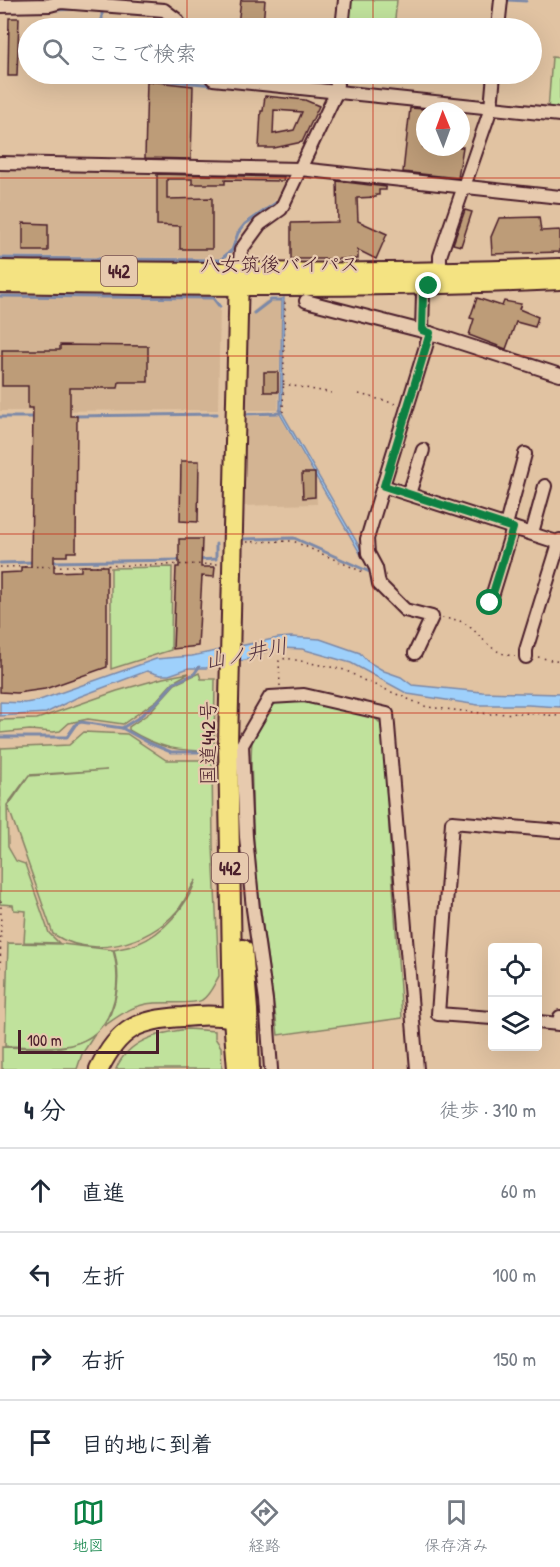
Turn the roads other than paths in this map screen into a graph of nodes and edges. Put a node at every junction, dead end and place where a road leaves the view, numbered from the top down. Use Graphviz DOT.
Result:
graph roads {
  1 [pos="345,0"];
  2 [pos="501,0"];
  3 [pos="61,1"];
  4 [pos="165,5"];
  5 [pos="0,6"];
  6 [pos="175,18"];
  7 [pos="343,18"];
  8 [pos="499,18"];
  9 [pos="257,84"];
  10 [pos="337,84"];
  11 [pos="493,84"];
  12 [pos="336,93"];
  13 [pos="490,108"];
  14 [pos="560,115"];
  15 [pos="0,162"];
  16 [pos="300,169"];
  17 [pos="464,188"];
  18 [pos="560,197"];
  19 [pos="560,268"];
  20 [pos="0,270"];
  21 [pos="433,277"];
  22 [pos="238,279"];
  23 [pos="560,280"];
  24 [pos="0,283"];
  25 [pos="306,301"];
  26 [pos="426,332"];
  27 [pos="560,375"];
  28 [pos="423,450"];
  29 [pos="525,454"];
  30 [pos="384,486"];
  31 [pos="545,486"];
  32 [pos="409,494"];
  33 [pos="509,526"];
  34 [pos="532,533"];
  35 [pos="560,542"];
  36 [pos="490,603"];
  37 [pos="415,653"];
  38 [pos="526,653"];
  39 [pos="235,744"];
  40 [pos="560,831"];
  41 [pos="231,911"];
  42 [pos="560,1017"];
  43 [pos="233,1018"];
  44 [pos="488,1018"];
  45 [pos="542,1022"];
  46 [pos="99,1069"];
  47 [pos="109,1069"];
  48 [pos="237,1069"];
  49 [pos="250,1069"];
  50 [pos="271,1069"];
  51 [pos="417,1069"];
  1 -- 7 [label="street"];
  2 -- 8 [label="street"];
  3 -- 4 [label="street"];
  3 -- 5 [label="street"];
  4 -- 6 [label="street"];
  9 -- 12 [label="street"];
  10 -- 12 [label="street"];
  11 -- 13 [label="street"];
  12 -- 13 [label="street"];
  12 -- 16 [label="street"];
  13 -- 14 [label="street"];
  13 -- 17 [label="street"];
  15 -- 16 [label="street"];
  16 -- 17 [label="street"];
  16 -- 22 [label="street"];
  17 -- 18 [label="street"];
  17 -- 21 [label="street"];
  19 -- 21 [label="highway, 八女筑後バイパス / 442"];
  20 -- 22 [label="highway, 八女筑後バイパス / 442"];
  21 -- 22 [label="highway, 八女筑後バイパス / 442"];
  21 -- 23 [label="highway, 八女筑後バイパス / 442"];
  21 -- 26 [label="street"];
  22 -- 24 [label="highway, 八女筑後バイパス / 442"];
  22 -- 39 [label="highway, 国道442号 / 442"];
  25 -- 26 [label="street"];
  26 -- 27 [label="street"];
  26 -- 30 [label="street"];
  28 -- 32 [label="street"];
  29 -- 33 [label="street"];
  30 -- 32 [label="street"];
  30 -- 37 [label="street"];
  31 -- 34 [label="street"];
  32 -- 33 [label="street"];
  33 -- 34 [label="street"];
  33 -- 36 [label="street"];
  34 -- 35 [label="street"];
  35 -- 38 [label="street"];
  39 -- 41 [label="highway, 国道442号 / 442"];
  39 -- 50 [label="street"];
  39 -- 51 [label="street"];
  40 -- 44 [label="street"];
  41 -- 43 [label="highway, 国道442号 / 442"];
  41 -- 49 [label="highway"];
  42 -- 45 [label="street"];
  43 -- 46 [label="highway"];
  43 -- 47 [label="highway"];
  43 -- 48 [label="highway, 国道442号 / 442"];
}
